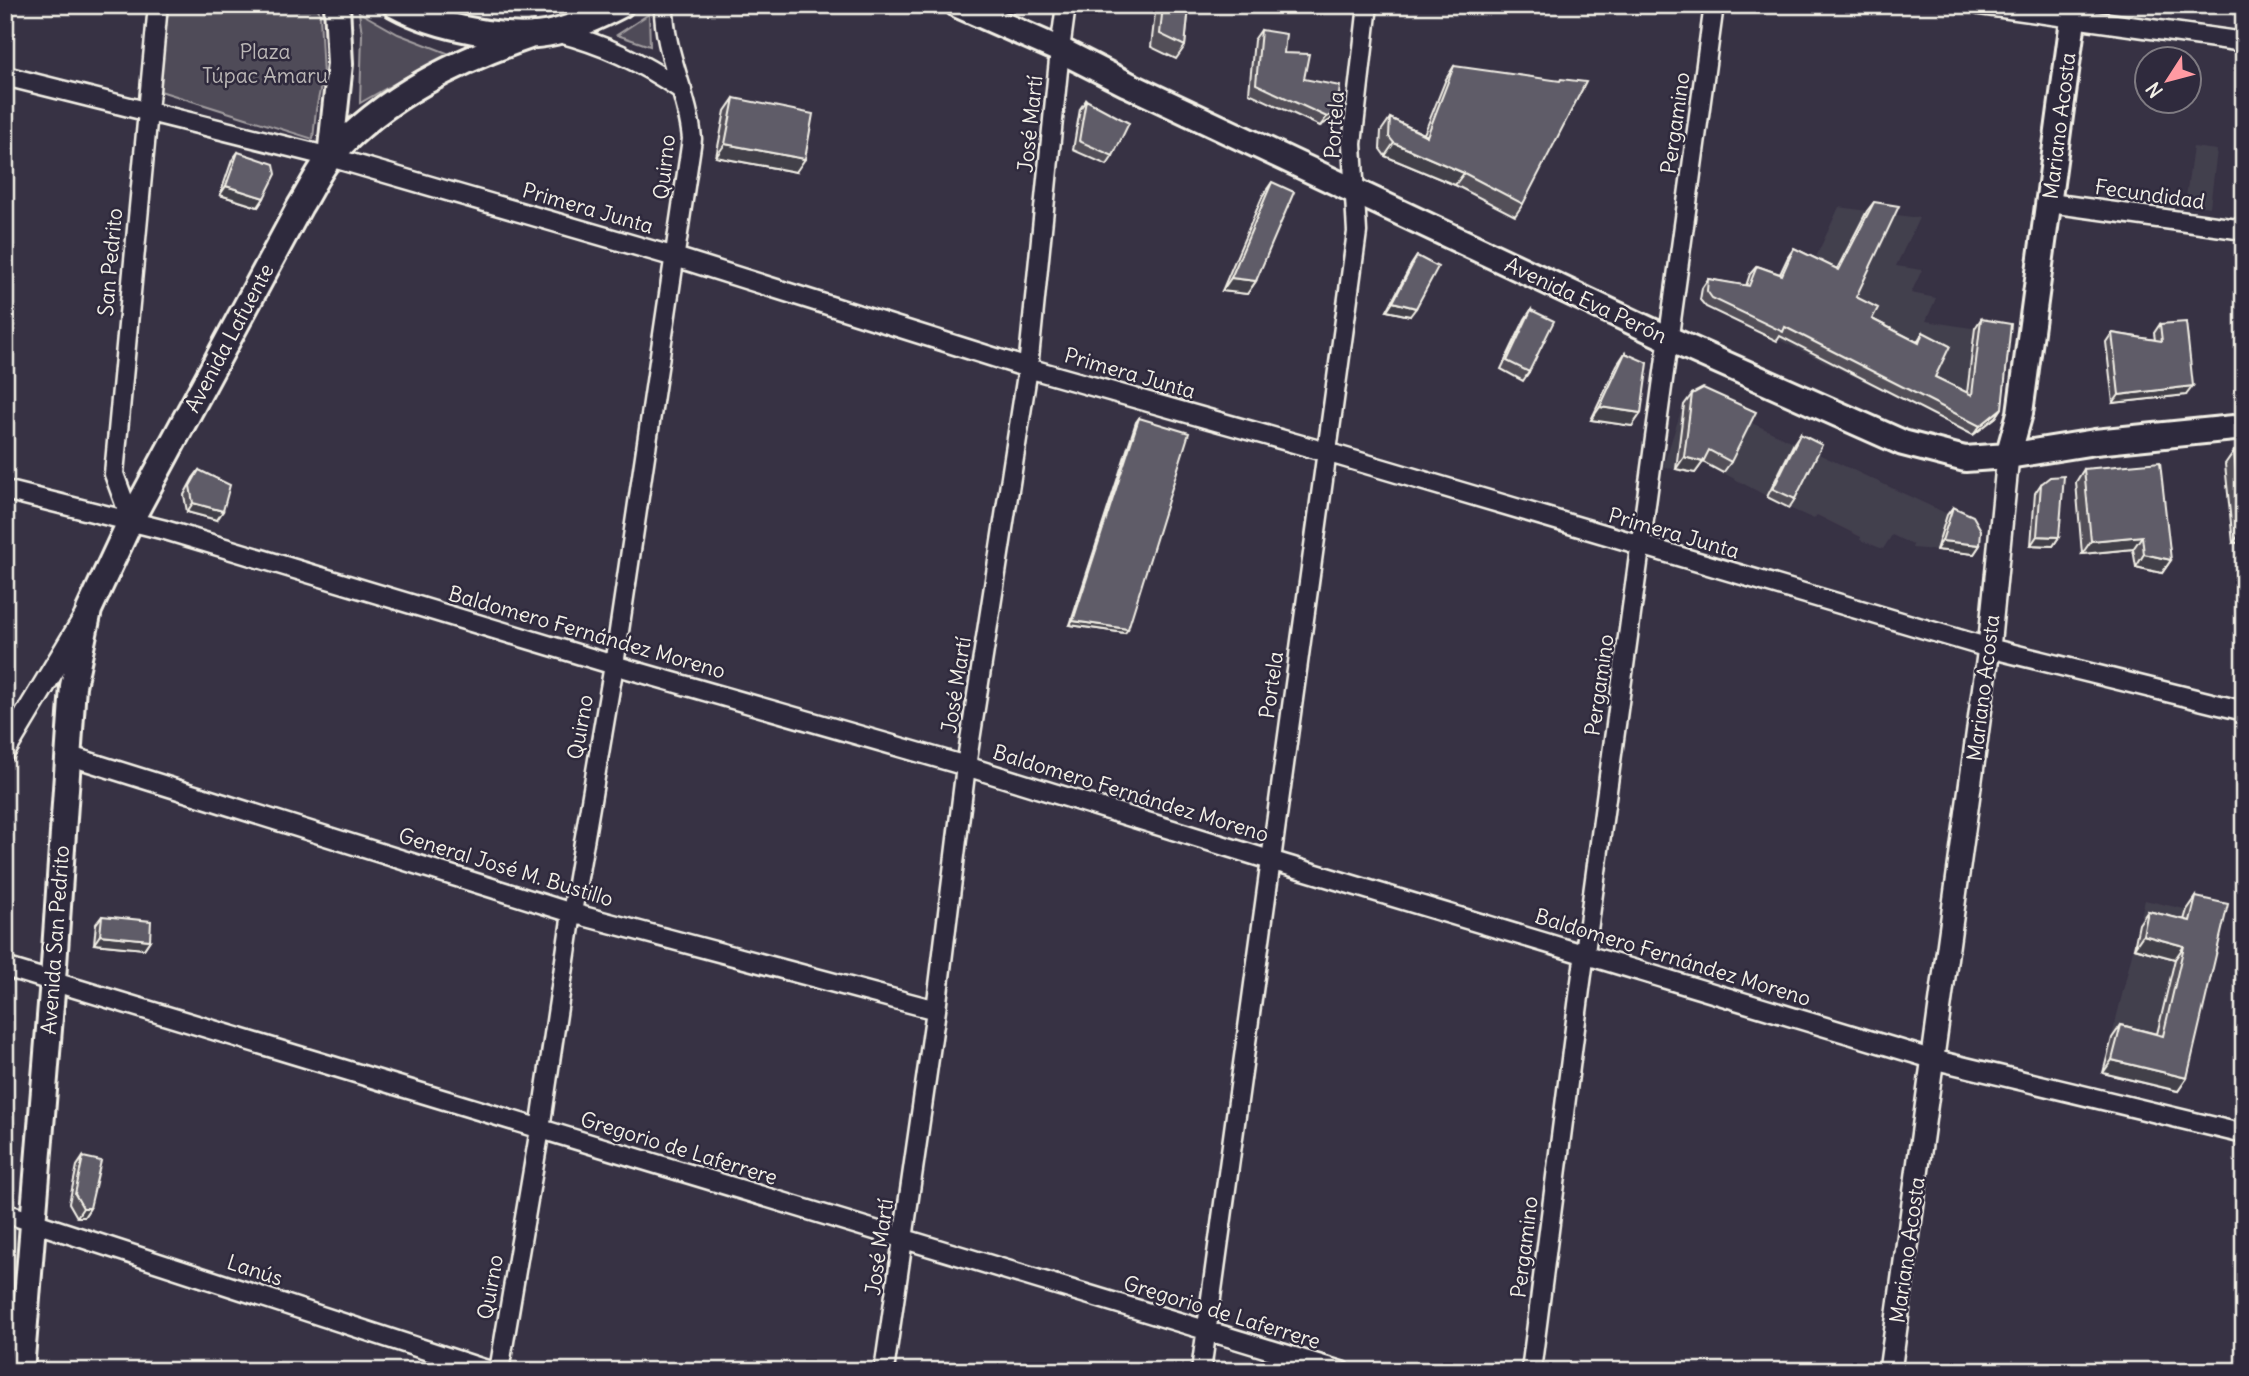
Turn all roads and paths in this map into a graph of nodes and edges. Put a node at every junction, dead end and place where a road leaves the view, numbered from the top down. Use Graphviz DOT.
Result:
graph roads {
  1 [pos="158,5"];
  2 [pos="337,5"];
  3 [pos="395,5"];
  4 [pos="621,5"];
  5 [pos="664,5"];
  6 [pos="958,5"];
  7 [pos="1066,5"];
  8 [pos="1368,5"];
  9 [pos="1714,5"];
  10 [pos="1980,5"];
  11 [pos="2074,12"];
  12 [pos="544,34"];
  13 [pos="2244,42"];
  14 [pos="1060,50"];
  15 [pos="5,76"];
  16 [pos="682,90"];
  17 [pos="147,110"];
  18 [pos="330,157"];
  19 [pos="1355,191"];
  20 [pos="2050,203"];
  21 [pos="2244,230"];
  22 [pos="675,257"];
  23 [pos="1669,340"];
  24 [pos="1028,368"];
  25 [pos="2244,427"];
  26 [pos="1326,452"];
  27 [pos="2008,456"];
  28 [pos="5,490"];
  29 [pos="131,520"];
  30 [pos="1641,547"];
  31 [pos="89,610"];
  32 [pos="1989,648"];
  33 [pos="614,665"];
  34 [pos="2244,711"];
  35 [pos="5,750"];
  36 [pos="67,755"];
  37 [pos="966,765"];
  38 [pos="1270,860"];
  39 [pos="572,912"];
  40 [pos="1585,955"];
  41 [pos="5,967"];
  42 [pos="53,980"];
  43 [pos="936,1010"];
  44 [pos="1932,1059"];
  45 [pos="540,1129"];
  46 [pos="2244,1134"];
  47 [pos="5,1213"];
  48 [pos="33,1222"];
  49 [pos="902,1239"];
  50 [pos="1206,1331"];
  51 [pos="21,1371"];
  52 [pos="490,1371"];
  53 [pos="499,1371"];
  54 [pos="884,1371"];
  55 [pos="1201,1371"];
  56 [pos="1341,1371"];
  57 [pos="1531,1371"];
  58 [pos="1890,1371"];
  1 -- 17 [label="street, San Pedrito"];
  2 -- 18 [label="main road, Avenida Lafuente"];
  3 -- 12 [label="main road"];
  4 -- 12 [label="main road, Avenida Lafuente"];
  5 -- 16 [label="street, Quirno"];
  6 -- 14 [label="main road, Avenida Eva Perón"];
  7 -- 14 [label="street, José Martí"];
  8 -- 19 [label="street, Portela"];
  9 -- 23 [label="street, Pergamino"];
  10 -- 11 [label="street"];
  11 -- 13 [label="street"];
  11 -- 20 [label="main road, Mariano Acosta"];
  12 -- 16 [label="street"];
  12 -- 18 [label="main road, Avenida Lafuente"];
  14 -- 19 [label="main road, Avenida Eva Perón"];
  14 -- 24 [label="street, José Martí"];
  15 -- 17 [label="street, Primera Junta"];
  16 -- 22 [label="street, Quirno"];
  17 -- 18 [label="street, Primera Junta"];
  17 -- 29 [label="street, San Pedrito"];
  18 -- 22 [label="street, Primera Junta"];
  18 -- 29 [label="main road, Avenida Lafuente"];
  19 -- 23 [label="main road, Avenida Eva Perón"];
  19 -- 26 [label="street, Portela"];
  20 -- 21 [label="street, Fecundidad"];
  20 -- 27 [label="main road, Mariano Acosta"];
  22 -- 24 [label="street, Primera Junta"];
  22 -- 33 [label="street, Quirno"];
  23 -- 27 [label="main road, Avenida Eva Perón"];
  23 -- 30 [label="street, Pergamino"];
  24 -- 26 [label="street, Primera Junta"];
  24 -- 37 [label="street, José Martí"];
  25 -- 27 [label="main road, Avenida Eva Perón"];
  26 -- 30 [label="street, Primera Junta"];
  26 -- 38 [label="street, Portela"];
  27 -- 32 [label="street, Mariano Acosta"];
  28 -- 29 [label="street, Baldomero Fernández Moreno"];
  29 -- 31 [label="main road, Avenida San Pedrito"];
  29 -- 33 [label="street, Baldomero Fernández Moreno"];
  30 -- 32 [label="street, Primera Junta"];
  30 -- 40 [label="street, Pergamino"];
  31 -- 35 [label="street"];
  31 -- 36 [label="main road, Avenida San Pedrito"];
  32 -- 34 [label="street, Primera Junta"];
  32 -- 44 [label="street, Mariano Acosta"];
  33 -- 37 [label="street, Baldomero Fernández Moreno"];
  33 -- 39 [label="street, Quirno"];
  36 -- 39 [label="street, General José M. Bustillo"];
  36 -- 42 [label="main road, Avenida San Pedrito"];
  37 -- 38 [label="street, Baldomero Fernández Moreno"];
  37 -- 43 [label="street, José Martí"];
  38 -- 40 [label="street, Baldomero Fernández Moreno"];
  38 -- 50 [label="street, Portela"];
  39 -- 43 [label="street, General José M. Bustillo"];
  39 -- 45 [label="street, Quirno"];
  40 -- 44 [label="street, Baldomero Fernández Moreno"];
  40 -- 57 [label="street, Pergamino"];
  41 -- 42 [label="street, Gregorio de Laferrere"];
  42 -- 45 [label="street, Gregorio de Laferrere"];
  42 -- 48 [label="main road, Avenida San Pedrito"];
  43 -- 49 [label="street, José Martí"];
  44 -- 46 [label="street, Baldomero Fernández Moreno"];
  44 -- 58 [label="street, Mariano Acosta"];
  45 -- 49 [label="street, Gregorio de Laferrere"];
  45 -- 53 [label="street, Quirno"];
  47 -- 48 [label="street, Lanús"];
  48 -- 51 [label="main road, Avenida San Pedrito"];
  48 -- 52 [label="street, Lanús"];
  49 -- 50 [label="street, Gregorio de Laferrere"];
  49 -- 54 [label="street, José Martí"];
  50 -- 55 [label="street, Portela"];
  50 -- 56 [label="street, Gregorio de Laferrere"];
}
